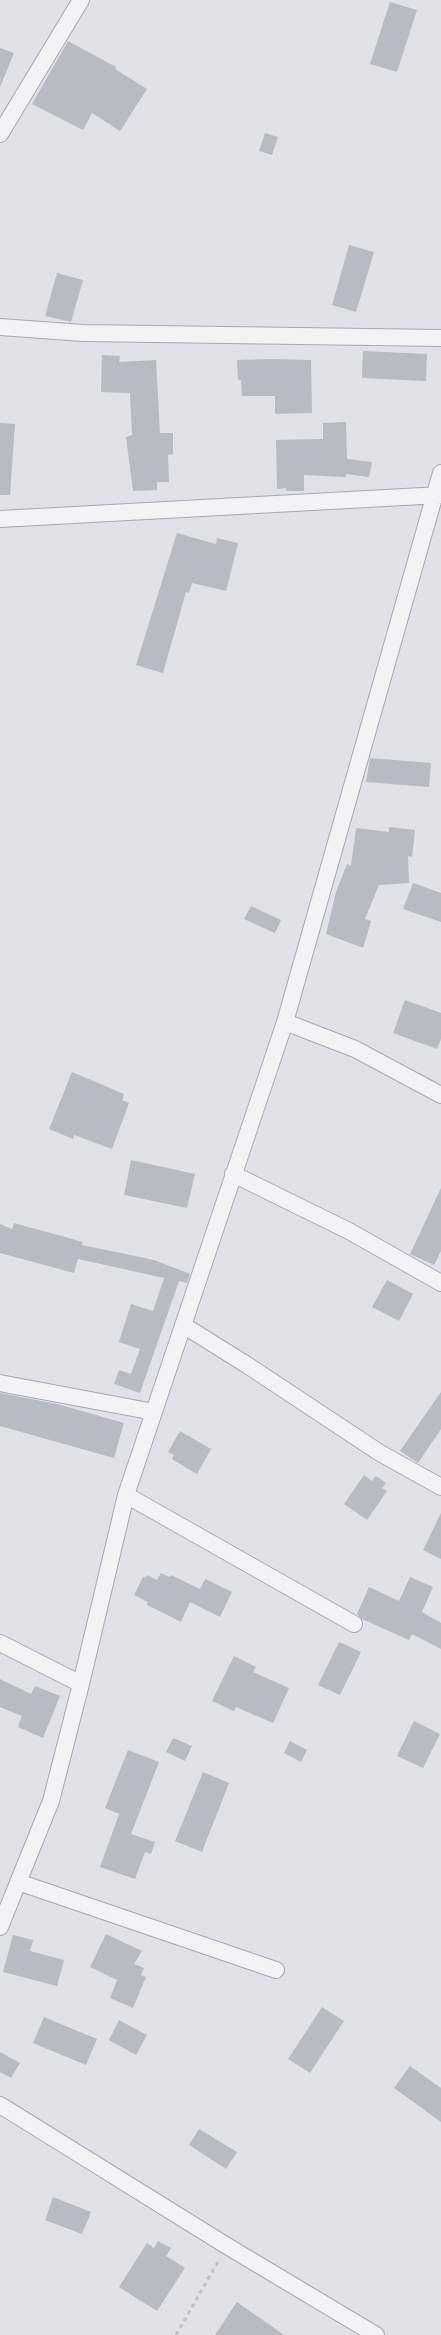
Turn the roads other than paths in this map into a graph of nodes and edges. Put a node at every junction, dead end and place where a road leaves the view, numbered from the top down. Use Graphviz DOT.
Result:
graph roads {
  1 [pos="81,0"];
  2 [pos="0,134"];
  3 [pos="0,327"];
  4 [pos="441,338"];
  5 [pos="441,473"];
  6 [pos="437,495"];
  7 [pos="0,519"];
  8 [pos="285,1022"];
  9 [pos="441,1096"];
  10 [pos="233,1174"];
  11 [pos="441,1283"];
  12 [pos="183,1325"];
  13 [pos="0,1383"];
  14 [pos="154,1412"];
  15 [pos="441,1487"];
  16 [pos="126,1495"];
  17 [pos="354,1624"];
  18 [pos="0,1643"];
  19 [pos="81,1684"];
  20 [pos="18,1882"];
  21 [pos="0,1926"];
  22 [pos="276,1970"];
  23 [pos="0,2104"];
  24 [pos="376,2335"];
  1 -- 2 [label="street"];
  3 -- 4 [label="street"];
  5 -- 6 [label="street"];
  6 -- 7 [label="street"];
  6 -- 8 [label="street"];
  8 -- 9 [label="street"];
  8 -- 10 [label="street"];
  10 -- 11 [label="street"];
  10 -- 12 [label="street"];
  12 -- 14 [label="street"];
  12 -- 15 [label="street"];
  13 -- 14 [label="street"];
  14 -- 16 [label="street"];
  16 -- 17 [label="street"];
  16 -- 19 [label="street"];
  18 -- 19 [label="street"];
  19 -- 20 [label="street"];
  20 -- 21 [label="street"];
  20 -- 22 [label="street"];
  23 -- 24 [label="street"];
}
